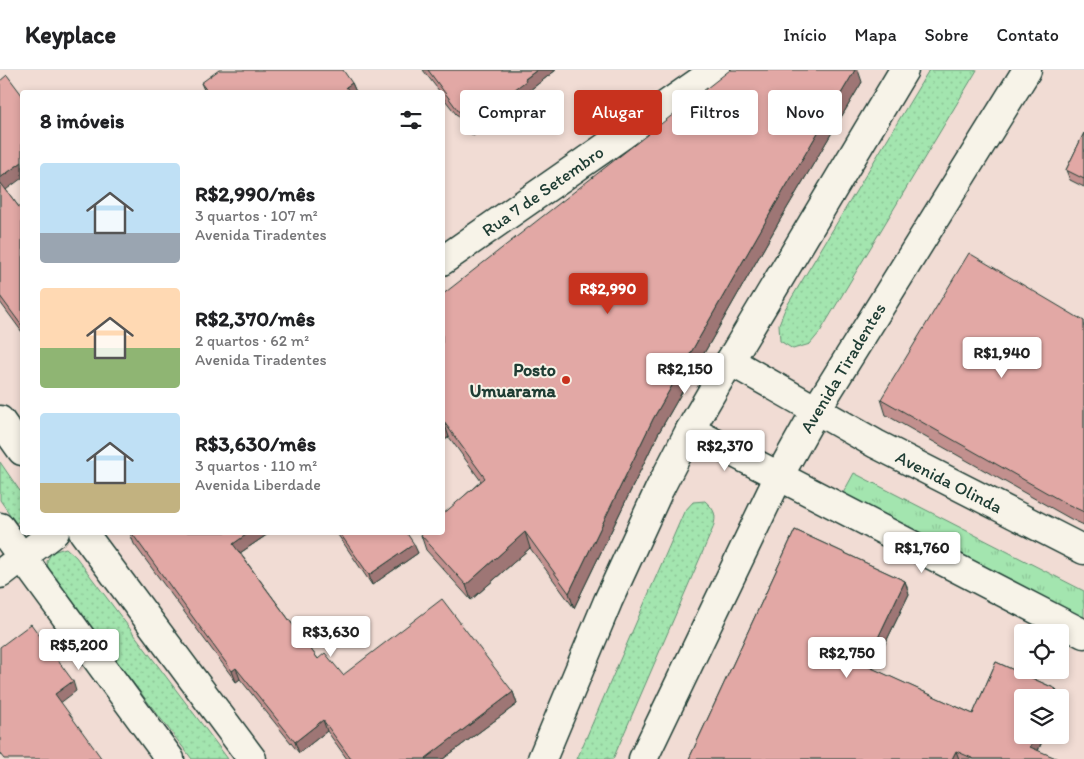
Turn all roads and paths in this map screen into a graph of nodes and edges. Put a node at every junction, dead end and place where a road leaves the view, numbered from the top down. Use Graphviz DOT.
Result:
graph roads {
  1 [pos="716,70"];
  2 [pos="904,70"];
  3 [pos="1027,70"];
  4 [pos="445,259"];
  5 [pos="730,361"];
  6 [pos="816,410"];
  7 [pos="0,420"];
  8 [pos="690,430"];
  9 [pos="20,448"];
  10 [pos="779,476"];
  11 [pos="0,527"];
  12 [pos="51,535"];
  13 [pos="85,535"];
  14 [pos="1084,550"];
  15 [pos="22,557"];
  16 [pos="0,574"];
  17 [pos="1084,634"];
  18 [pos="170,759"];
  19 [pos="252,759"];
  20 [pos="542,759"];
  21 [pos="643,759"];
  1 -- 4 [label="street, Rua 7 de Setembro"];
  2 -- 5 [label="street"];
  3 -- 6 [label="street, Avenida Tiradentes"];
  5 -- 6 [label="street, Avenida Olinda"];
  5 -- 8 [label="street"];
  6 -- 10 [label="street, Avenida Tiradentes"];
  6 -- 14 [label="street, Avenida Olinda"];
  7 -- 9 [label="street"];
  8 -- 10 [label="street"];
  8 -- 20 [label="street"];
  10 -- 17 [label="street"];
  10 -- 21 [label="street, Avenida Tiradentes"];
  11 -- 15 [label="street"];
  12 -- 15 [label="street"];
  13 -- 19 [label="street"];
  15 -- 16 [label="street"];
  15 -- 18 [label="street"];
}
